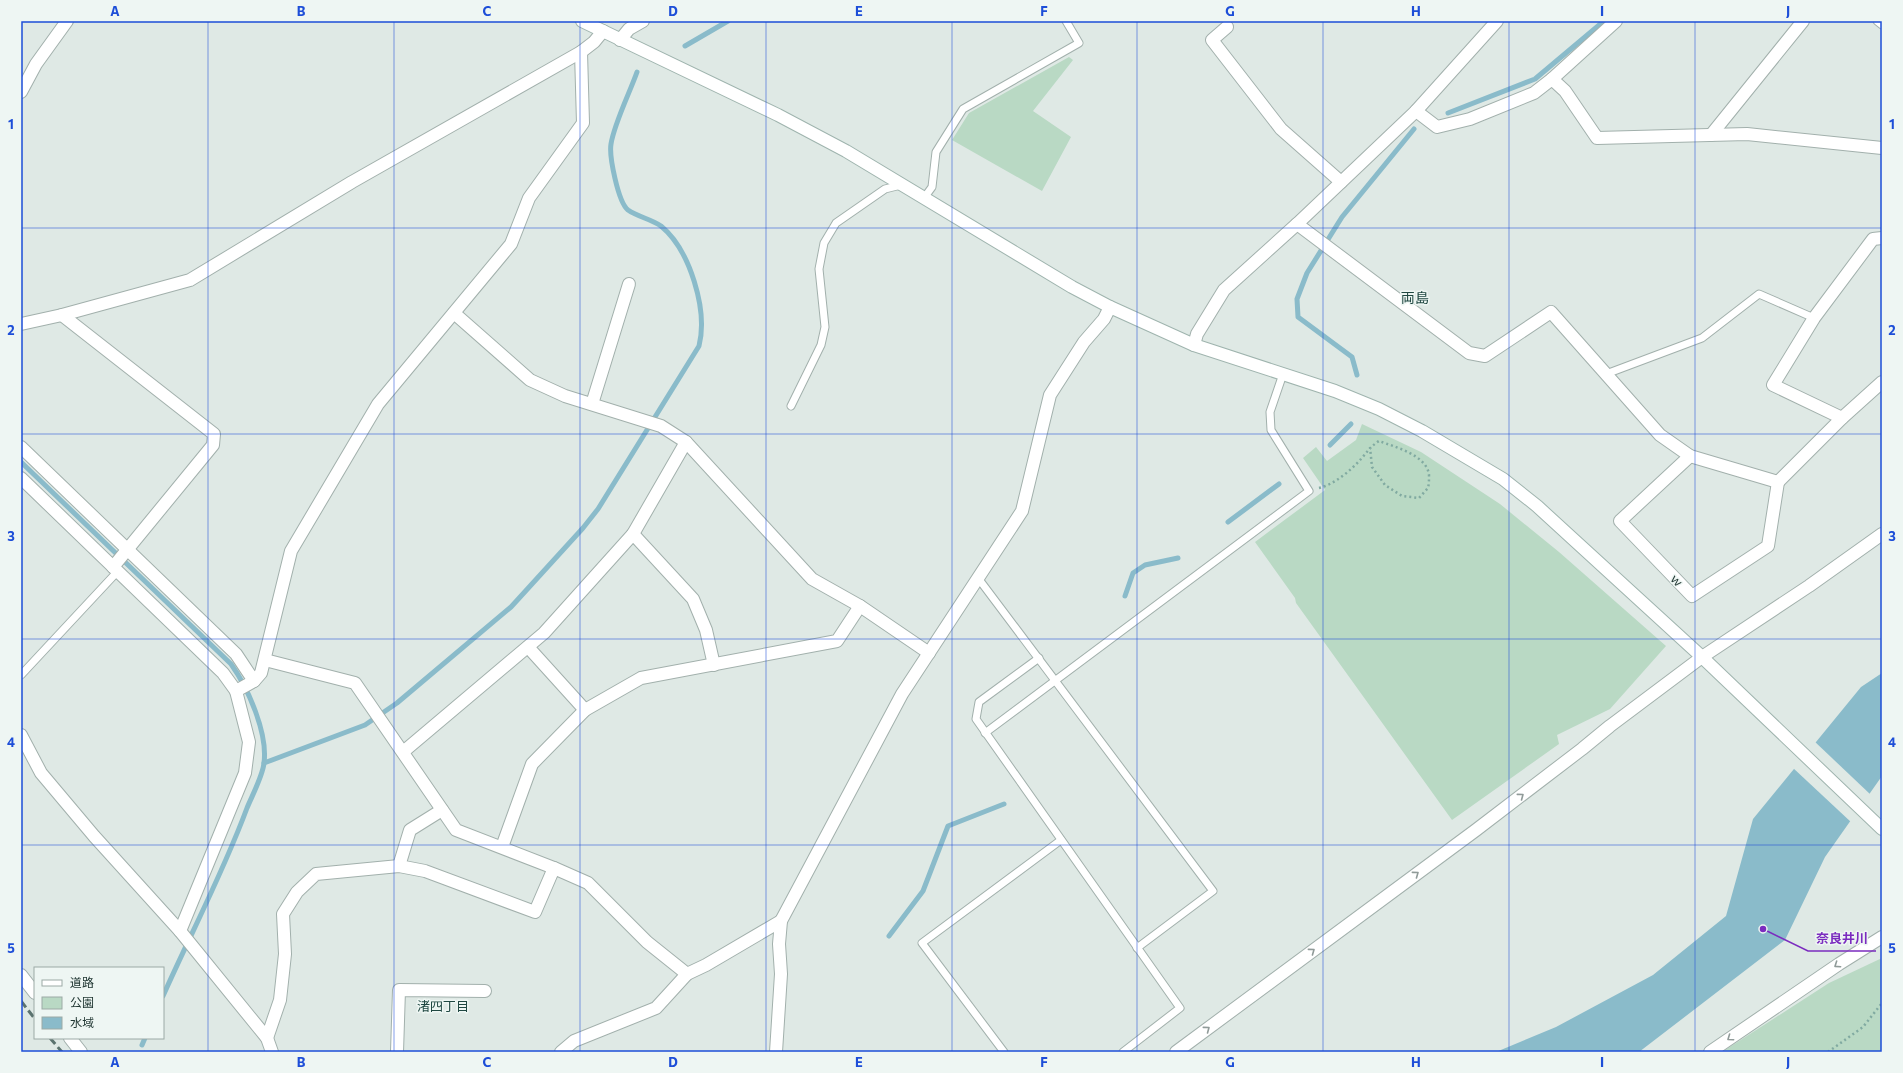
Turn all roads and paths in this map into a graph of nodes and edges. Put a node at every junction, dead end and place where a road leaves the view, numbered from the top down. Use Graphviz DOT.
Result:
graph roads {
  1 [pos="67,21"];
  2 [pos="582,21"];
  3 [pos="643,21"];
  4 [pos="1066,21"];
  5 [pos="1497,21"];
  6 [pos="1616,21"];
  7 [pos="1803,21"];
  8 [pos="1877,21"];
  9 [pos="1882,25"];
  10 [pos="1227,27"];
  11 [pos="603,31"];
  12 [pos="620,40"];
  13 [pos="581,52"];
  14 [pos="1552,79"];
  15 [pos="21,92"];
  16 [pos="1416,111"];
  17 [pos="1711,135"];
  18 [pos="1882,148"];
  19 [pos="1341,182"];
  20 [pos="902,184"];
  21 [pos="924,198"];
  22 [pos="1297,224"];
  23 [pos="1882,238"];
  24 [pos="629,284"];
  25 [pos="1110,307"];
  26 [pos="454,313"];
  27 [pos="62,315"];
  28 [pos="1814,318"];
  29 [pos="21,324"];
  30 [pos="1194,345"];
  31 [pos="1283,374"];
  32 [pos="1606,374"];
  33 [pos="1882,382"];
  34 [pos="592,404"];
  35 [pos="791,406"];
  36 [pos="1842,418"];
  37 [pos="686,442"];
  38 [pos="21,447"];
  39 [pos="1370,447"];
  40 [pos="1690,456"];
  41 [pos="21,478"];
  42 [pos="1778,482"];
  43 [pos="1309,491"];
  44 [pos="633,534"];
  45 [pos="1882,534"];
  46 [pos="120,561"];
  47 [pos="978,578"];
  48 [pos="860,606"];
  49 [pos="528,647"];
  50 [pos="929,653"];
  51 [pos="1039,658"];
  52 [pos="265,660"];
  53 [pos="1706,661"];
  54 [pos="714,664"];
  55 [pos="21,675"];
  56 [pos="1056,680"];
  57 [pos="245,687"];
  58 [pos="585,710"];
  59 [pos="985,733"];
  60 [pos="21,735"];
  61 [pos="403,752"];
  62 [pos="442,810"];
  63 [pos="1882,829"];
  64 [pos="1061,840"];
  65 [pos="502,847"];
  66 [pos="399,866"];
  67 [pos="554,868"];
  68 [pos="781,921"];
  69 [pos="180,931"];
  70 [pos="1882,937"];
  71 [pos="1137,948"];
  72 [pos="687,974"];
  73 [pos="21,975"];
  74 [pos="485,991"];
  75 [pos="34,992"];
  76 [pos="1882,1003"];
  77 [pos="267,1038"];
  78 [pos="71,1039"];
  79 [pos="81,1052"];
  80 [pos="272,1052"];
  81 [pos="397,1052"];
  82 [pos="561,1052"];
  83 [pos="776,1052"];
  84 [pos="1004,1052"];
  85 [pos="1123,1052"];
  86 [pos="1176,1052"];
  87 [pos="1710,1052"];
  88 [pos="1828,1052"];
  1 -- 15 [label="street"];
  2 -- 11 [label="street"];
  3 -- 12 [label="street"];
  4 -- 21 [label="lane"];
  5 -- 16 [label="street"];
  6 -- 14 [label="street"];
  7 -- 17 [label="street"];
  8 -- 9 [label="lane"];
  10 -- 19 [label="street"];
  11 -- 12 [label="street"];
  11 -- 13 [label="street"];
  12 -- 20 [label="street"];
  13 -- 26 [label="street"];
  13 -- 27 [label="street"];
  14 -- 16 [label="street"];
  14 -- 17 [label="street"];
  16 -- 19 [label="street"];
  17 -- 18 [label="street"];
  19 -- 22 [label="street"];
  20 -- 21 [label="street"];
  20 -- 35 [label="lane"];
  21 -- 25 [label="street"];
  22 -- 30 [label="street"];
  22 -- 32 [label="street"];
  23 -- 28 [label="street"];
  24 -- 34 [label="street"];
  25 -- 30 [label="street"];
  25 -- 47 [label="street"];
  26 -- 34 [label="street"];
  26 -- 52 [label="street"];
  27 -- 29 [label="street"];
  27 -- 46 [label="street"];
  28 -- 32 [label="lane"];
  28 -- 36 [label="street"];
  30 -- 31 [label="street"];
  31 -- 43 [label="lane"];
  31 -- 53 [label="street"];
  32 -- 40 [label="street"];
  33 -- 36 [label="street"];
  34 -- 37 [label="street"];
  36 -- 42 [label="street"];
  37 -- 44 [label="street"];
  37 -- 48 [label="street"];
  38 -- 46 [label="street"];
  39 -- 39 [label="path"];
  39 -- 43 [label="path"];
  40 -- 42 [label="street"];
  40 -- 42 [label="street, ｗ"];
  41 -- 46 [label="street"];
  43 -- 56 [label="lane"];
  44 -- 49 [label="street"];
  44 -- 54 [label="street"];
  45 -- 53 [label="street"];
  46 -- 55 [label="lane"];
  46 -- 57 [label="street"];
  46 -- 57 [label="street"];
  47 -- 50 [label="street"];
  47 -- 51 [label="lane"];
  48 -- 50 [label="street"];
  48 -- 54 [label="street"];
  49 -- 58 [label="street"];
  49 -- 61 [label="street"];
  50 -- 68 [label="street"];
  51 -- 56 [label="lane"];
  51 -- 59 [label="lane"];
  52 -- 57 [label="street"];
  52 -- 61 [label="street"];
  53 -- 63 [label="street"];
  86 -- 53 [label="street, one-way"];
  54 -- 58 [label="street"];
  56 -- 59 [label="lane"];
  56 -- 71 [label="lane"];
  57 -- 69 [label="street"];
  58 -- 65 [label="street"];
  59 -- 64 [label="lane"];
  60 -- 69 [label="street"];
  61 -- 62 [label="street"];
  62 -- 65 [label="street"];
  62 -- 66 [label="street"];
  64 -- 71 [label="lane"];
  64 -- 84 [label="lane"];
  65 -- 67 [label="street"];
  66 -- 67 [label="street"];
  66 -- 77 [label="street"];
  67 -- 72 [label="street"];
  68 -- 72 [label="street"];
  68 -- 83 [label="street"];
  69 -- 77 [label="street"];
  70 -- 87 [label="street, one-way"];
  71 -- 85 [label="lane"];
  72 -- 82 [label="street"];
  73 -- 75 [label="street"];
  74 -- 81 [label="street"];
  76 -- 88 [label="path"];
  77 -- 80 [label="street"];
  78 -- 79 [label="street"];
}
